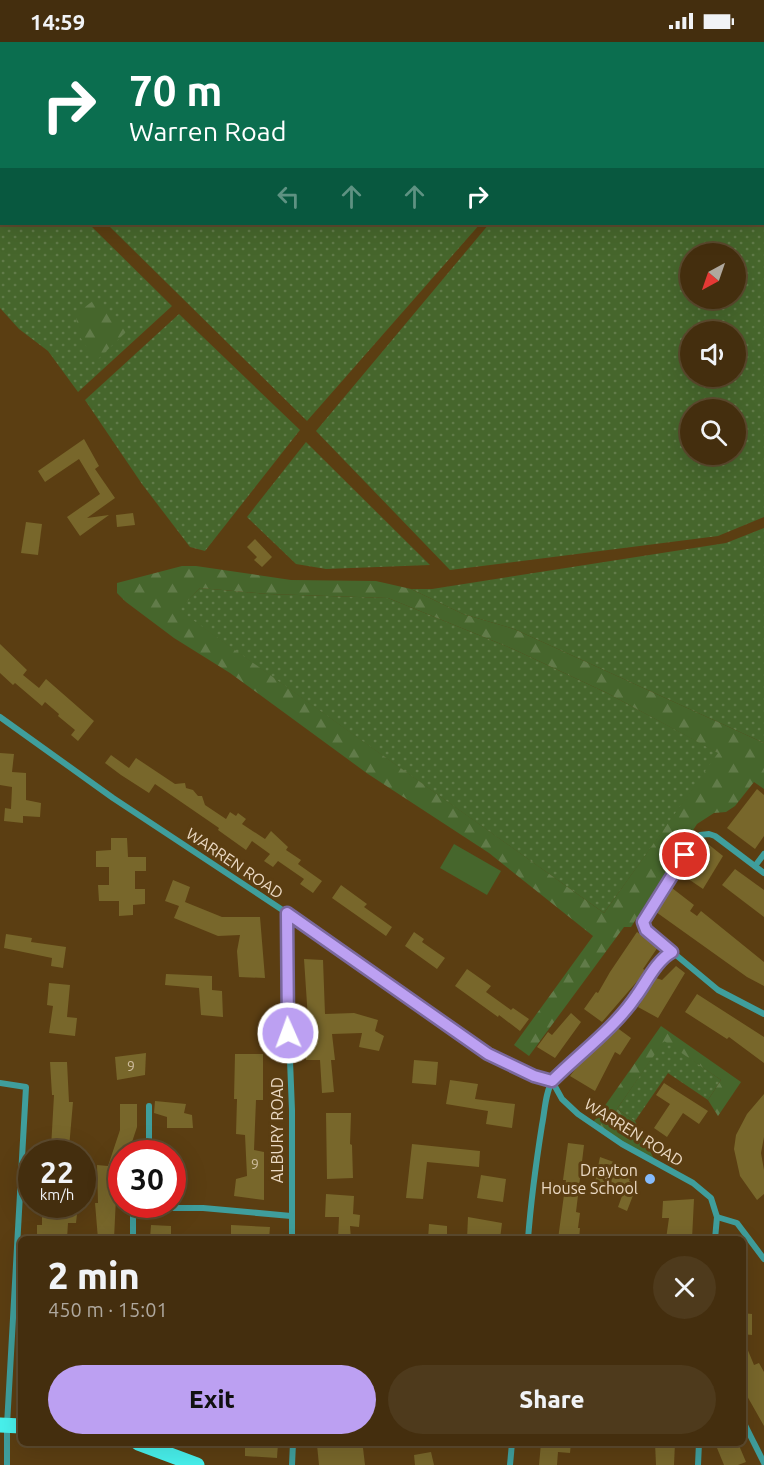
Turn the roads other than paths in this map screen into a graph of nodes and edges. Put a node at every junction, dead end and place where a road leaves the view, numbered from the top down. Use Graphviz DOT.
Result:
graph roads {
  1 [pos="1,720"];
  2 [pos="764,854"];
  3 [pos="755,866"];
  4 [pos="764,873"];
  5 [pos="287,913"];
  6 [pos="672,952"];
  7 [pos="764,1014"];
  8 [pos="552,1081"];
  9 [pos="0,1083"];
  10 [pos="148,1106"];
  11 [pos="149,1140"];
  12 [pos="186,1208"];
  13 [pos="291,1216"];
  14 [pos="717,1217"];
  15 [pos="133,1218"];
  16 [pos="19,1236"];
  17 [pos="133,1236"];
  18 [pos="292,1236"];
  19 [pos="528,1236"];
  20 [pos="715,1236"];
  21 [pos="18,1246"];
  22 [pos="764,1259"];
  23 [pos="9,1425"];
  24 [pos="746,1427"];
  25 [pos="146,1446"];
  26 [pos="292,1446"];
  27 [pos="512,1446"];
  28 [pos="699,1446"];
  29 [pos="764,1463"];
  30 [pos="7,1465"];
  31 [pos="197,1465"];
  32 [pos="292,1465"];
  33 [pos="510,1465"];
  34 [pos="698,1465"];
  1 -- 5 [label="street, WARREN ROAD"];
  2 -- 3 [label="street"];
  3 -- 4 [label="street"];
  3 -- 6 [label="street"];
  5 -- 8 [label="street, WARREN ROAD"];
  5 -- 13 [label="street, ALBURY ROAD"];
  6 -- 7 [label="street"];
  6 -- 8 [label="street"];
  8 -- 14 [label="street, WARREN ROAD"];
  8 -- 19 [label="street"];
  9 -- 16 [label="street"];
  10 -- 11 [label="street"];
  12 -- 13 [label="street"];
  13 -- 18 [label="street, ALBURY ROAD"];
  14 -- 20 [label="street"];
  14 -- 22 [label="street"];
  15 -- 17 [label="street"];
  21 -- 23 [label="street"];
  23 -- 30 [label="street"];
  24 -- 29 [label="street"];
  25 -- 31 [label="main road"];
  26 -- 32 [label="street"];
  27 -- 33 [label="street"];
  28 -- 34 [label="street"];
}
